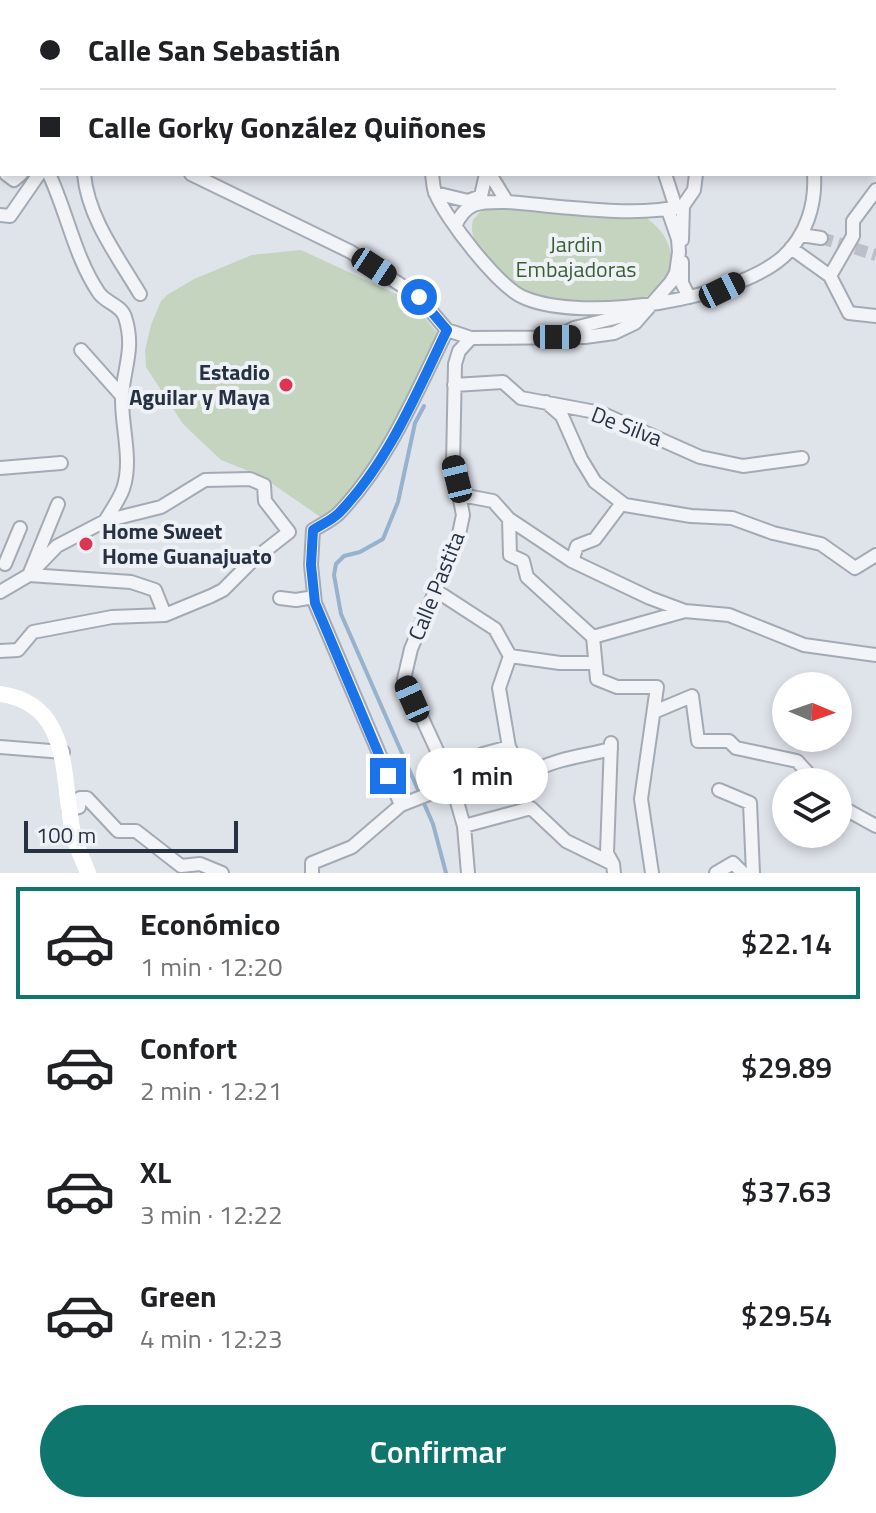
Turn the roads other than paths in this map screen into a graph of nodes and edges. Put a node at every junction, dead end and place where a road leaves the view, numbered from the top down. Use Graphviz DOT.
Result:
graph roads {
  1 [pos="38,176"];
  2 [pos="50,176"];
  3 [pos="84,176"];
  4 [pos="195,176"];
  5 [pos="432,176"];
  6 [pos="487,176"];
  7 [pos="489,176"];
  8 [pos="666,176"];
  9 [pos="696,176"];
  10 [pos="814,176"];
  11 [pos="876,190"];
  12 [pos="435,193"];
  13 [pos="507,202"];
  14 [pos="676,208"];
  15 [pos="0,215"];
  16 [pos="455,226"];
  17 [pos="801,235"];
  18 [pos="821,238"];
  19 [pos="791,248"];
  20 [pos="830,276"];
  21 [pos="140,294"];
  22 [pos="689,297"];
  23 [pos="648,307"];
  24 [pos="876,316"];
  25 [pos="447,330"];
  26 [pos="471,338"];
  27 [pos="81,350"];
  28 [pos="454,385"];
  29 [pos="122,396"];
  30 [pos="546,402"];
  31 [pos="802,458"];
  32 [pos="61,463"];
  33 [pos="0,468"];
  34 [pos="461,495"];
  35 [pos="622,503"];
  36 [pos="58,504"];
  37 [pos="509,519"];
  38 [pos="105,521"];
  39 [pos="20,528"];
  40 [pos="876,555"];
  41 [pos="2,561"];
  42 [pos="572,561"];
  43 [pos="24,578"];
  44 [pos="435,590"];
  45 [pos="0,592"];
  46 [pos="314,597"];
  47 [pos="280,598"];
  48 [pos="685,611"];
  49 [pos="165,615"];
  50 [pos="593,637"];
  51 [pos="0,651"];
  52 [pos="876,655"];
  53 [pos="510,656"];
  54 [pos="594,663"];
  55 [pos="0,694"];
  56 [pos="654,712"];
  57 [pos="0,747"];
  58 [pos="509,747"];
  59 [pos="63,752"];
  60 [pos="803,768"];
  61 [pos="449,776"];
  62 [pos="719,790"];
  63 [pos="406,803"];
  64 [pos="69,810"];
  65 [pos="852,813"];
  66 [pos="464,826"];
  67 [pos="876,826"];
  68 [pos="613,868"];
  69 [pos="193,869"];
  70 [pos="88,873"];
  71 [pos="222,873"];
  72 [pos="312,873"];
  73 [pos="468,873"];
  74 [pos="652,873"];
  75 [pos="716,873"];
  76 [pos="743,873"];
  77 [pos="753,873"];
  1 -- 15 [label="street"];
  2 -- 29 [label="street"];
  3 -- 21 [label="street"];
  4 -- 25 [label="street"];
  5 -- 12 [label="street"];
  6 -- 12 [label="street"];
  7 -- 13 [label="street"];
  8 -- 14 [label="street"];
  9 -- 14 [label="street"];
  10 -- 17 [label="street"];
  11 -- 20 [label="street"];
  12 -- 16 [label="street"];
  13 -- 14 [label="street"];
  13 -- 16 [label="street"];
  14 -- 22 [label="street"];
  14 -- 23 [label="street"];
  16 -- 23 [label="street"];
  17 -- 18 [label="street"];
  17 -- 19 [label="street"];
  19 -- 20 [label="street"];
  19 -- 22 [label="street"];
  20 -- 24 [label="street"];
  22 -- 23 [label="street"];
  23 -- 26 [label="street"];
  25 -- 26 [label="street"];
  25 -- 46 [label="street"];
  26 -- 28 [label="street, Calle Pastita"];
  27 -- 29 [label="street"];
  28 -- 30 [label="street, De Silva"];
  28 -- 34 [label="street, Calle Pastita"];
  29 -- 38 [label="street"];
  30 -- 31 [label="street, De Silva"];
  30 -- 35 [label="street"];
  32 -- 33 [label="street"];
  34 -- 37 [label="street"];
  34 -- 44 [label="street, Calle Pastita"];
  35 -- 40 [label="street"];
  35 -- 42 [label="street"];
  36 -- 43 [label="street"];
  37 -- 42 [label="street"];
  37 -- 50 [label="street"];
  38 -- 43 [label="street"];
  38 -- 49 [label="street"];
  39 -- 41 [label="street"];
  41 -- 43 [label="street"];
  42 -- 48 [label="street"];
  43 -- 45 [label="street"];
  43 -- 49 [label="street"];
  44 -- 53 [label="street"];
  44 -- 61 [label="street, Calle Pastita"];
  46 -- 47 [label="street"];
  46 -- 63 [label="street"];
  48 -- 50 [label="street"];
  48 -- 52 [label="street"];
  49 -- 51 [label="street"];
  50 -- 54 [label="street"];
  53 -- 54 [label="street"];
  53 -- 58 [label="street"];
  54 -- 56 [label="street"];
  55 -- 59 [label="street"];
  56 -- 60 [label="street"];
  56 -- 74 [label="street"];
  57 -- 59 [label="street"];
  58 -- 61 [label="street"];
  58 -- 68 [label="street"];
  59 -- 64 [label="street"];
  61 -- 63 [label="street"];
  61 -- 66 [label="street, Calle Pastita"];
  62 -- 77 [label="street"];
  63 -- 72 [label="street"];
  64 -- 69 [label="street"];
  64 -- 70 [label="street"];
  65 -- 67 [label="street"];
  66 -- 68 [label="street"];
  66 -- 73 [label="street, Calle Pastita"];
  69 -- 71 [label="street"];
  75 -- 76 [label="street"];
}
